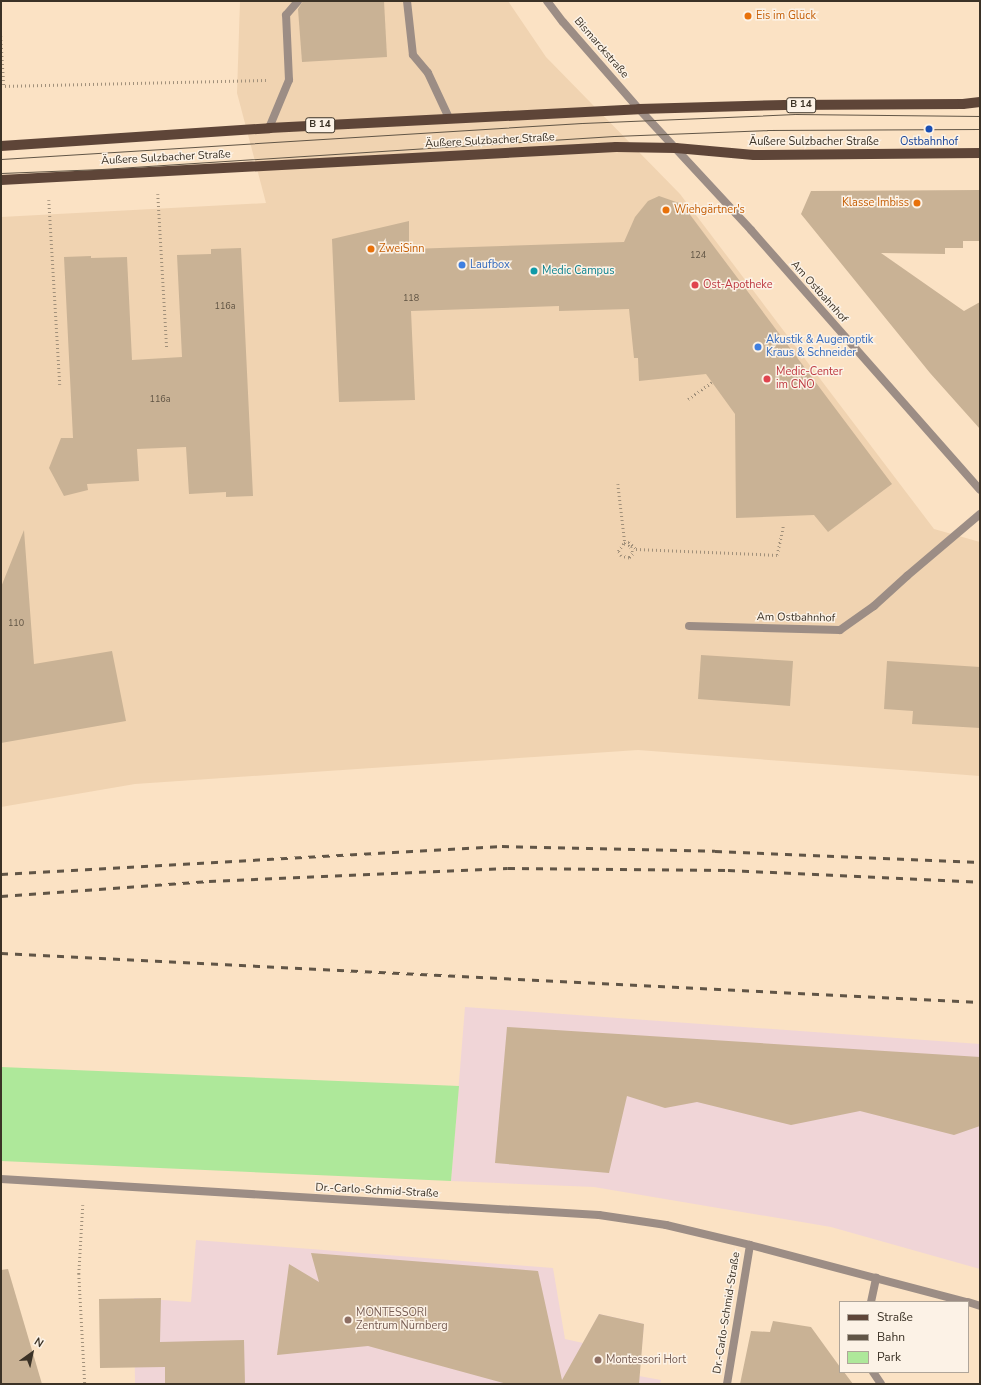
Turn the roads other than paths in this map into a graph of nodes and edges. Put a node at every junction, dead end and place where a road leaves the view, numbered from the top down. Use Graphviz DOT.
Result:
graph roads {
  1 [pos="298,1"];
  2 [pos="405,1"];
  3 [pos="547,1"];
  4 [pos="980,102"];
  5 [pos="639,109"];
  6 [pos="449,118"];
  7 [pos="269,128"];
  8 [pos="1,146"];
  9 [pos="676,148"];
  10 [pos="980,153"];
  11 [pos="1,180"];
  12 [pos="980,490"];
  13 [pos="980,514"];
  14 [pos="689,626"];
  15 [pos="1,1178"];
  16 [pos="750,1245"];
  17 [pos="876,1278"];
  18 [pos="871,1301"];
  19 [pos="963,1301"];
  20 [pos="969,1303"];
  21 [pos="980,1306"];
  22 [pos="874,1373"];
  23 [pos="727,1384"];
  24 [pos="882,1384"];
  1 -- 7 [label="street"];
  2 -- 6 [label="street"];
  3 -- 5 [label="street, Bismarckstraße"];
  4 -- 5 [label="main road, Äußere Sulzbacher Straße / B 14"];
  5 -- 6 [label="main road, Äußere Sulzbacher Straße / B 14"];
  5 -- 9 [label="street, Am Ostbahnhof"];
  6 -- 7 [label="main road, Äußere Sulzbacher Straße / B 14"];
  7 -- 8 [label="main road, Äußere Sulzbacher Straße / B 14"];
  9 -- 10 [label="main road, Äußere Sulzbacher Straße"];
  9 -- 11 [label="main road, Äußere Sulzbacher Straße"];
  9 -- 12 [label="street, Am Ostbahnhof"];
  13 -- 14 [label="street, Am Ostbahnhof"];
  15 -- 16 [label="street, Dr.-Carlo-Schmid-Straße"];
  16 -- 17 [label="street, Dr.-Carlo-Schmid-Straße"];
  16 -- 23 [label="street, Dr.-Carlo-Schmid-Straße"];
  17 -- 18 [label="street"];
  17 -- 19 [label="street, Dr.-Carlo-Schmid-Straße"];
  20 -- 21 [label="street, Dr.-Carlo-Schmid-Straße"];
  22 -- 24 [label="street"];
}
